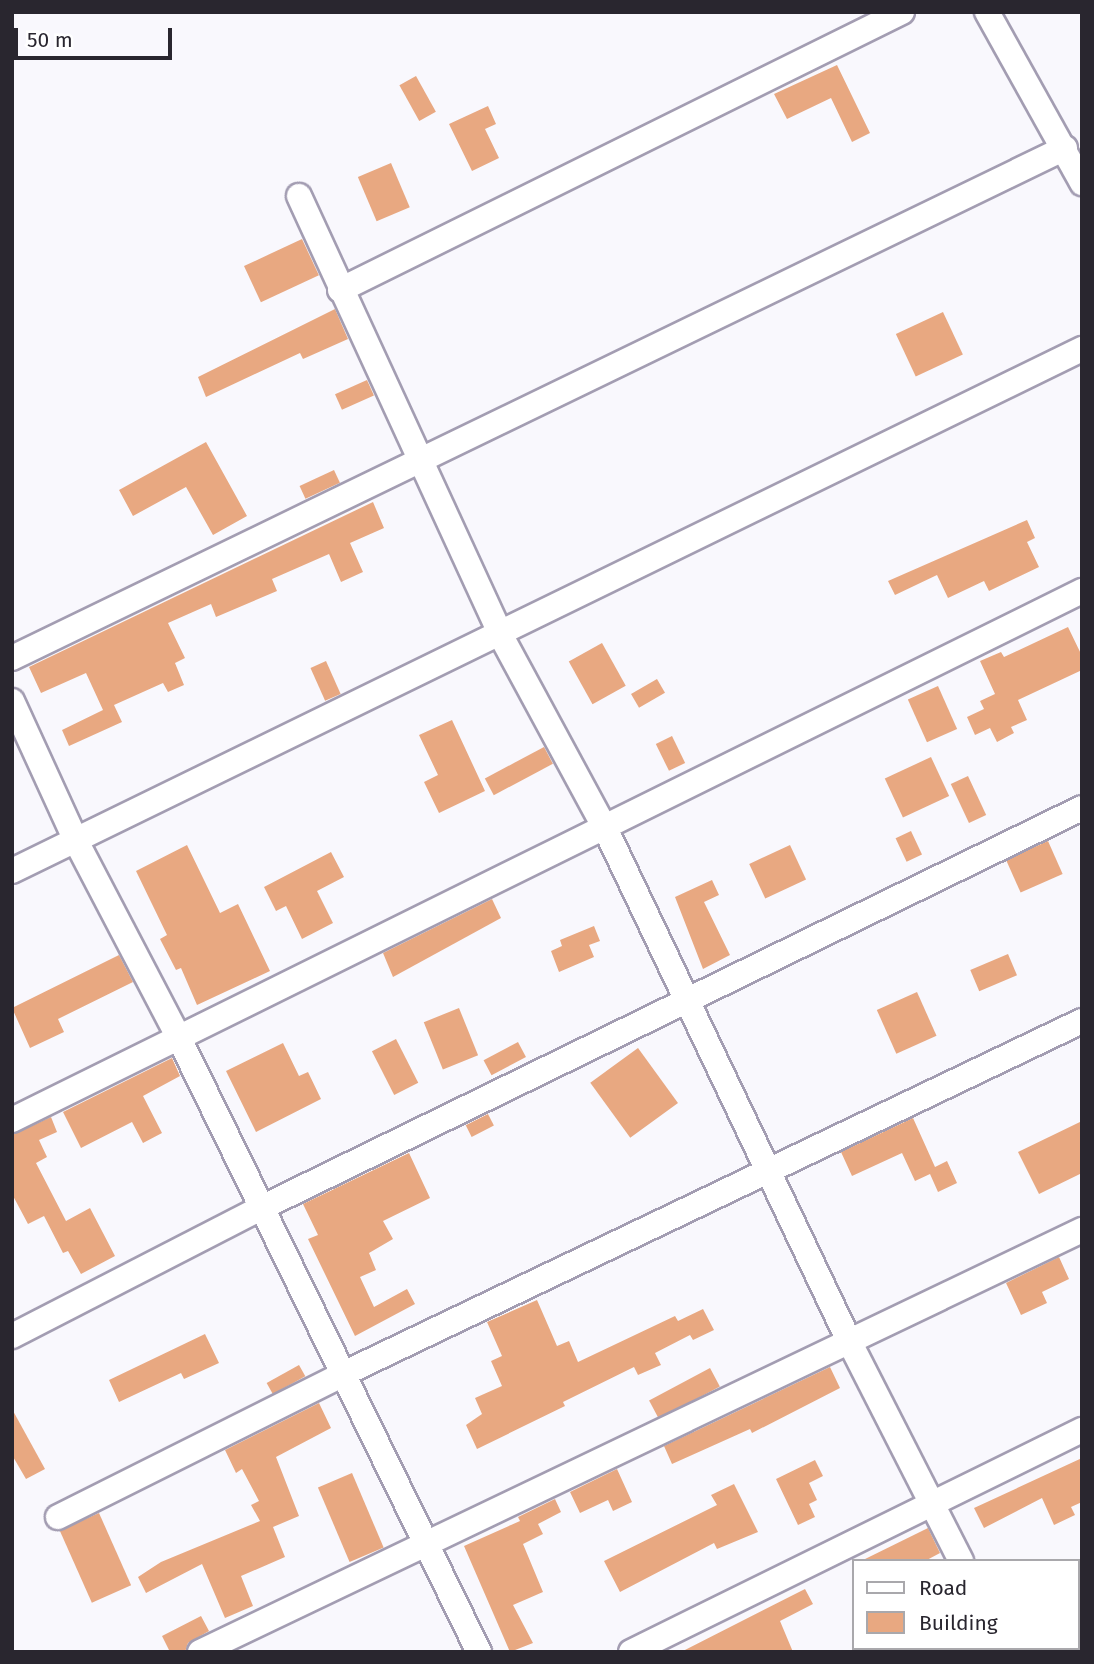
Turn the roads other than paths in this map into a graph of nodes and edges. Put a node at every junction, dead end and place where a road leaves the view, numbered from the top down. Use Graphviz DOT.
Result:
graph roads {
  1 [pos="902,12"];
  2 [pos="988,12"];
  3 [pos="1065,148"];
  4 [pos="1082,183"];
  5 [pos="299,196"];
  6 [pos="340,290"];
  7 [pos="1082,349"];
  8 [pos="420,462"];
  9 [pos="1082,591"];
  10 [pos="500,634"];
  11 [pos="12,658"];
  12 [pos="12,701"];
  13 [pos="1082,808"];
  14 [pos="605,828"];
  15 [pos="76,841"];
  16 [pos="12,871"];
  17 [pos="686,1002"];
  18 [pos="1082,1021"];
  19 [pos="178,1036"];
  20 [pos="12,1120"];
  21 [pos="768,1171"];
  22 [pos="259,1209"];
  23 [pos="1082,1230"];
  24 [pos="12,1336"];
  25 [pos="850,1343"];
  26 [pos="341,1375"];
  27 [pos="1082,1430"];
  28 [pos="930,1501"];
  29 [pos="58,1517"];
  30 [pos="427,1545"];
  31 [pos="960,1559"];
  32 [pos="200,1652"];
  33 [pos="479,1652"];
  34 [pos="631,1652"];
  1 -- 6 [label="street"];
  2 -- 3 [label="street"];
  3 -- 4 [label="street"];
  3 -- 8 [label="street"];
  5 -- 6 [label="street"];
  6 -- 8 [label="street"];
  7 -- 10 [label="street"];
  8 -- 10 [label="street"];
  8 -- 11 [label="street"];
  9 -- 14 [label="street"];
  10 -- 14 [label="street"];
  10 -- 15 [label="street"];
  12 -- 15 [label="street"];
  13 -- 17 [label="street"];
  14 -- 17 [label="street"];
  14 -- 19 [label="street"];
  15 -- 16 [label="street"];
  15 -- 19 [label="street"];
  17 -- 21 [label="street"];
  17 -- 22 [label="street"];
  18 -- 21 [label="street"];
  19 -- 20 [label="street"];
  19 -- 22 [label="street"];
  21 -- 25 [label="street"];
  21 -- 26 [label="street"];
  22 -- 24 [label="street"];
  22 -- 26 [label="street"];
  23 -- 25 [label="street"];
  25 -- 28 [label="street"];
  25 -- 30 [label="street"];
  26 -- 29 [label="street"];
  26 -- 30 [label="street"];
  27 -- 28 [label="street"];
  28 -- 31 [label="street"];
  28 -- 34 [label="street"];
  30 -- 32 [label="street"];
  30 -- 33 [label="street"];
}
